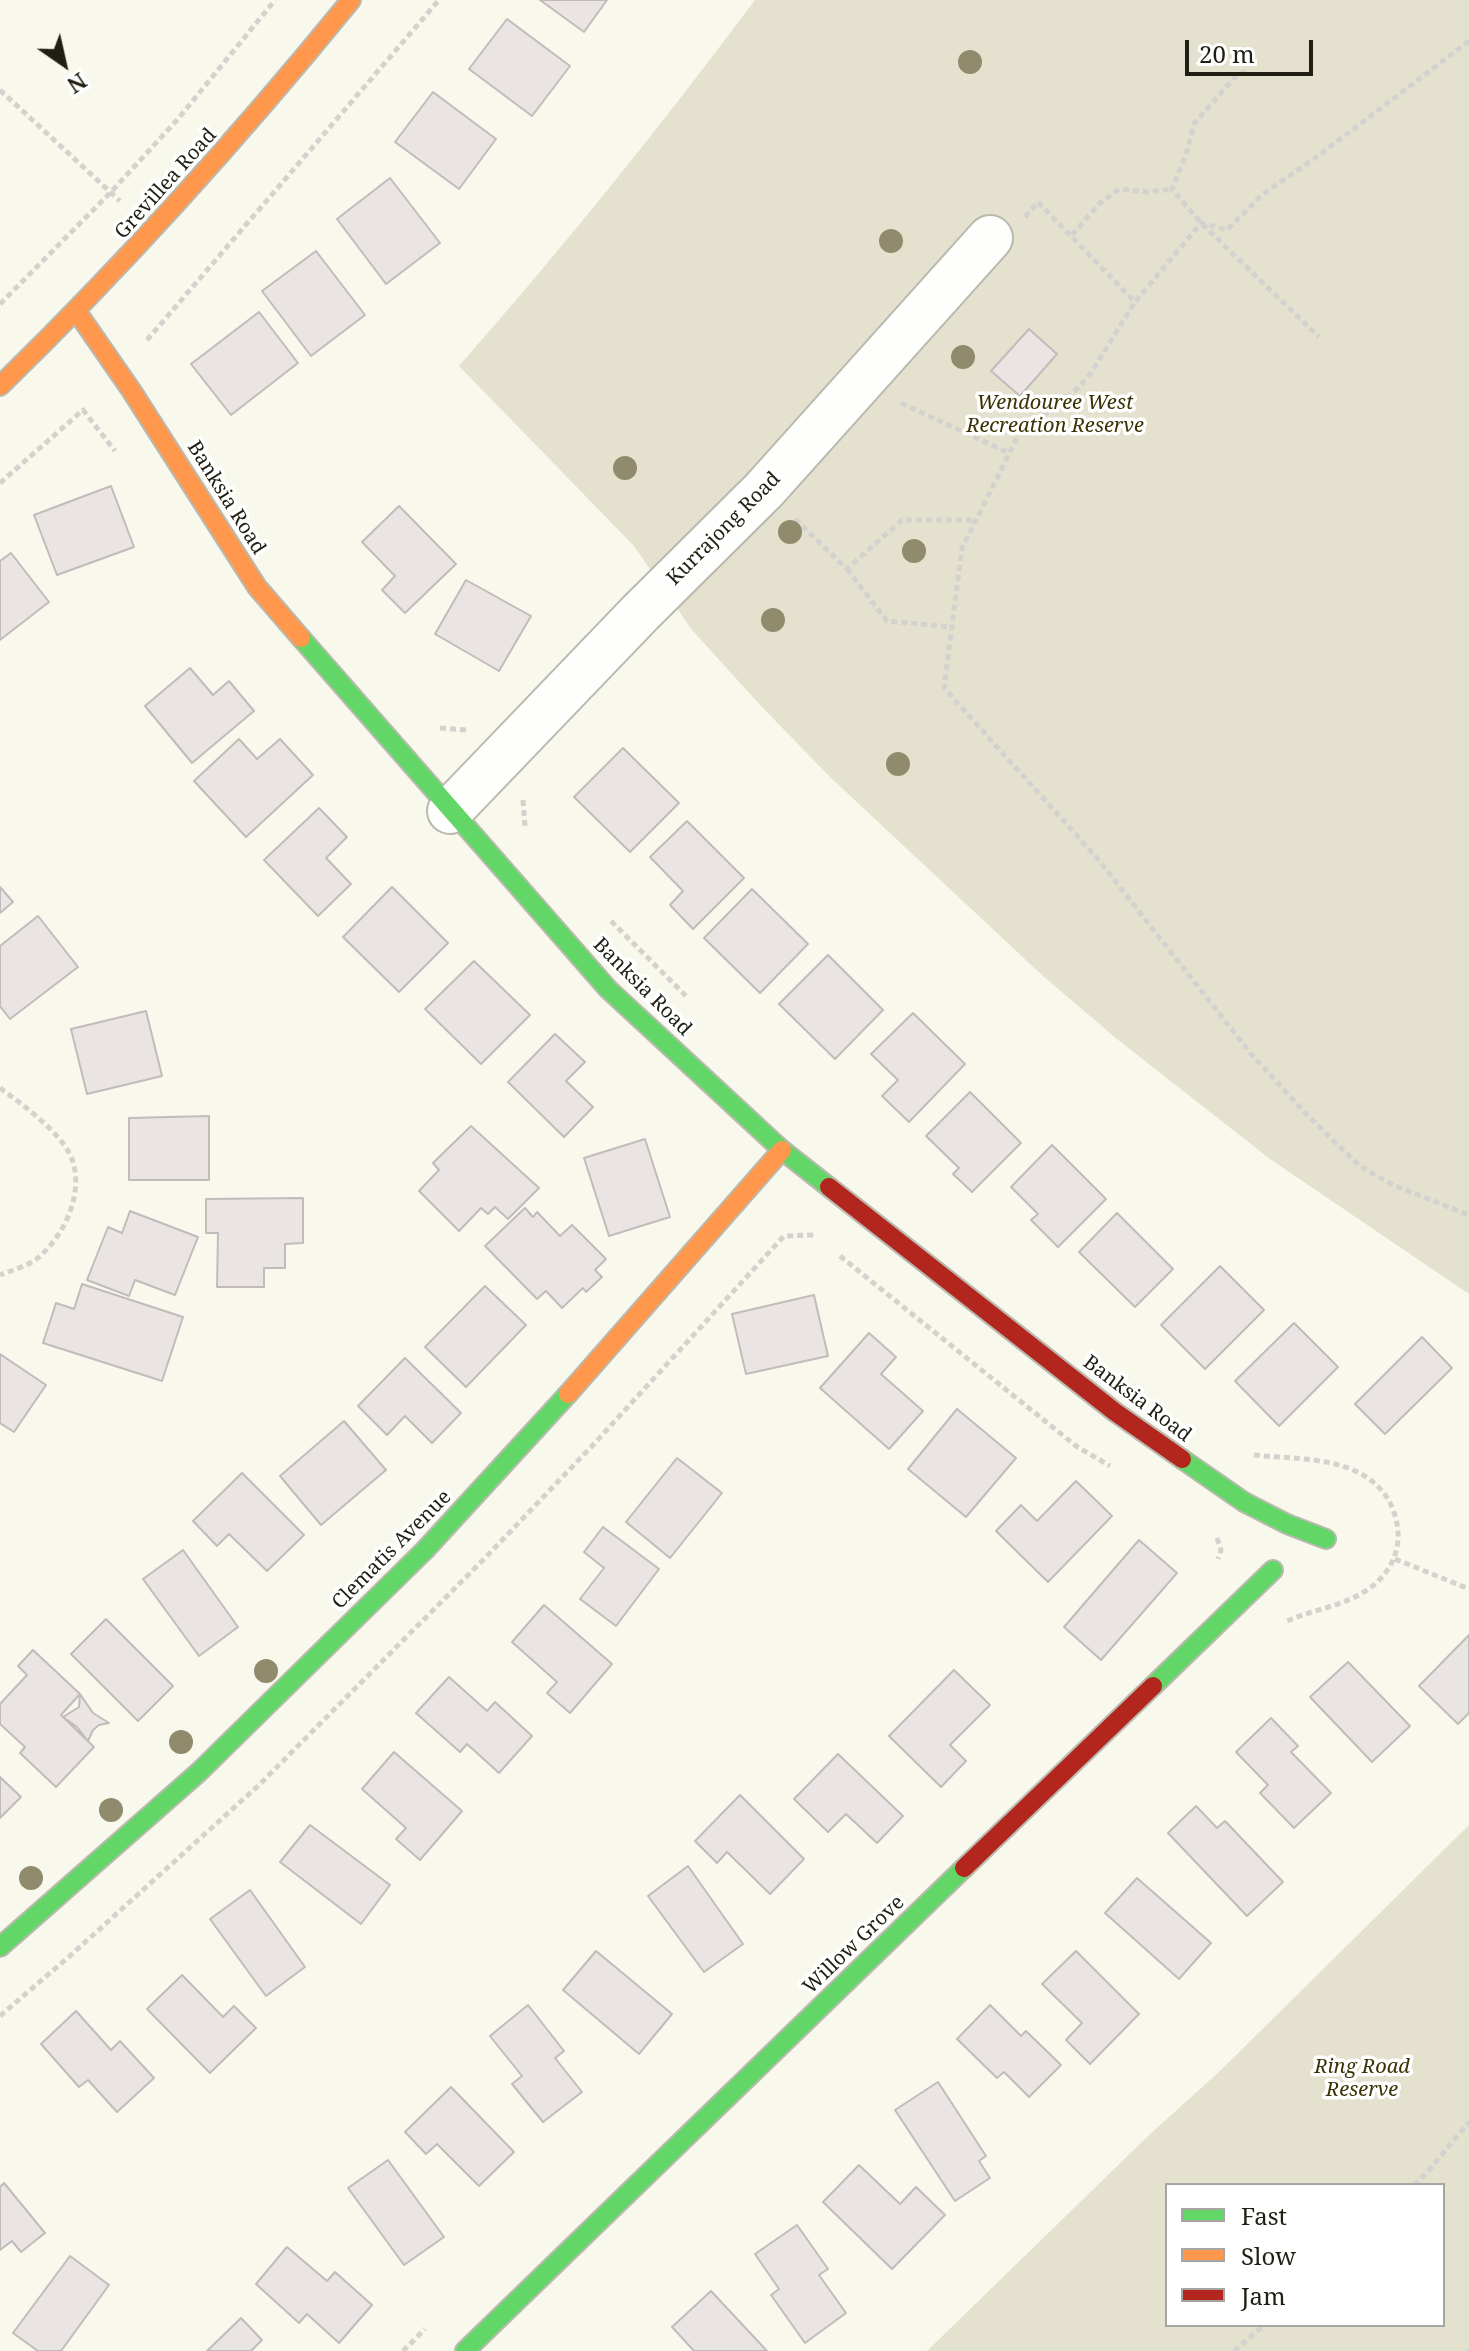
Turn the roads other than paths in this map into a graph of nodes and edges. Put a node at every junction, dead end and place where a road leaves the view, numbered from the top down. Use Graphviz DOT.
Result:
graph roads {
  1 [pos="351,0"];
  2 [pos="990,238"];
  3 [pos="77,312"];
  4 [pos="0,386"];
  5 [pos="450,811"];
  6 [pos="782,1150"];
  7 [pos="1326,1539"];
  8 [pos="1273,1570"];
  9 [pos="0,1947"];
  10 [pos="465,2351"];
  1 -- 3 [label="street, Grevillea Road"];
  2 -- 5 [label="street, Kurrajong Road"];
  3 -- 4 [label="street, Grevillea Road"];
  3 -- 5 [label="street, Banksia Road"];
  5 -- 6 [label="street, Banksia Road"];
  6 -- 7 [label="street, Banksia Road"];
  6 -- 9 [label="street, Clematis Avenue"];
  8 -- 10 [label="street, Willow Grove"];
}
